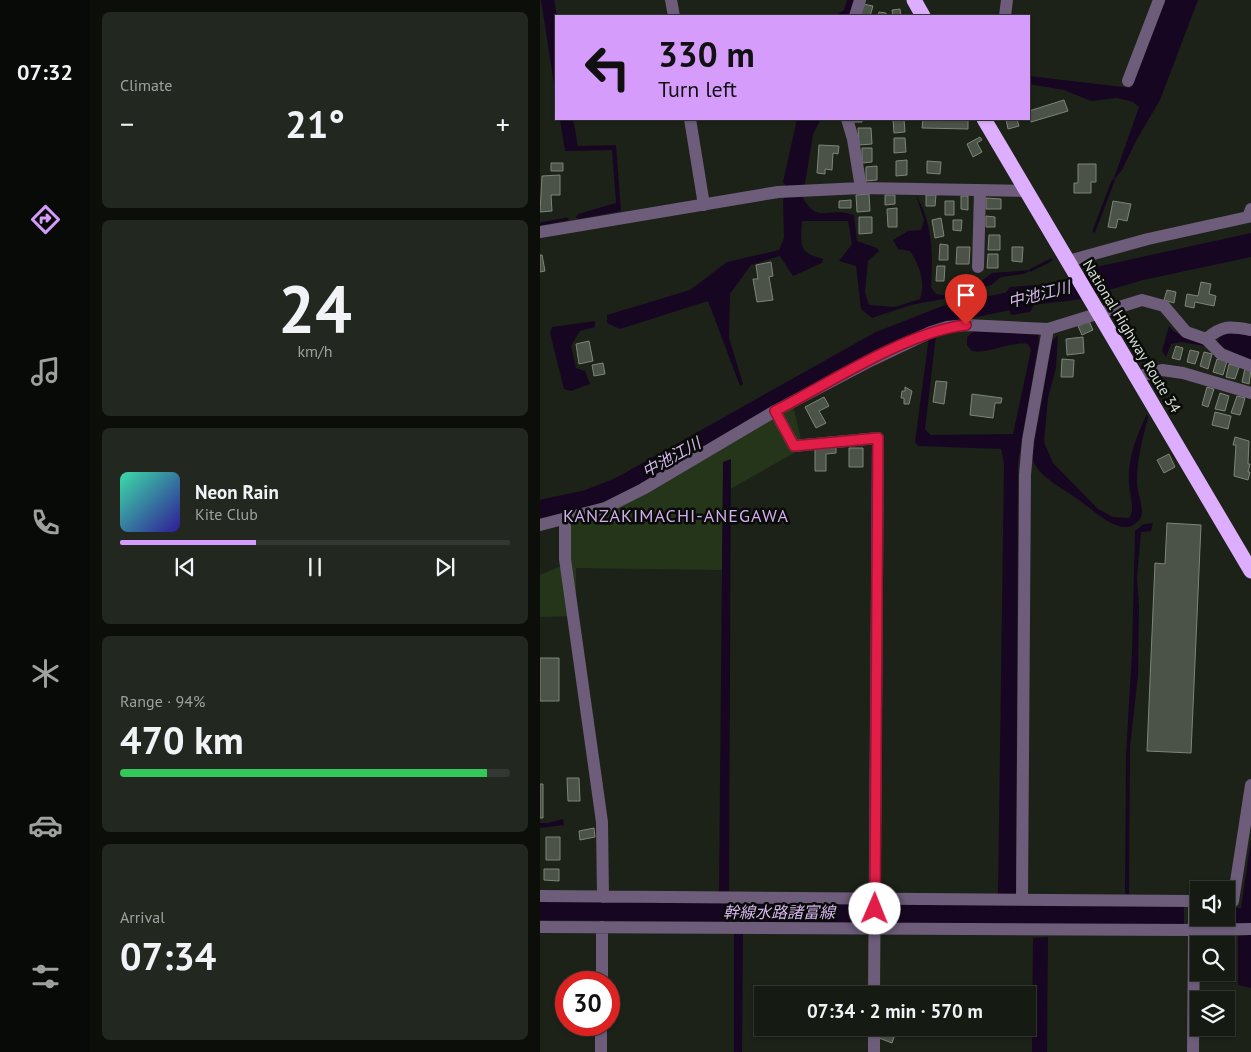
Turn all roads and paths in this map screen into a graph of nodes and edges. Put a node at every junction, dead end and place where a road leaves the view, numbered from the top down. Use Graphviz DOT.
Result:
graph roads {
  1 [pos="671,0"];
  2 [pos="860,0"];
  3 [pos="914,0"];
  4 [pos="1007,0"];
  5 [pos="1159,0"];
  6 [pos="674,15"];
  7 [pos="855,15"];
  8 [pos="922,15"];
  9 [pos="1005,15"];
  10 [pos="1128,81"];
  11 [pos="690,120"];
  12 [pos="847,120"];
  13 [pos="985,120"];
  14 [pos="861,188"];
  15 [pos="980,191"];
  16 [pos="1027,191"];
  17 [pos="704,205"];
  18 [pos="1251,210"];
  19 [pos="540,232"];
  20 [pos="1070,265"];
  21 [pos="978,267"];
  22 [pos="1096,309"];
  23 [pos="1048,329"];
  24 [pos="1251,330"];
  25 [pos="1206,339"];
  26 [pos="1251,366"];
  27 [pos="1136,377"];
  28 [pos="1251,393"];
  29 [pos="775,411"];
  30 [pos="565,519"];
  31 [pos="540,524"];
  32 [pos="1251,571"];
  33 [pos="1251,785"];
  34 [pos="1235,883"];
  35 [pos="540,896"];
  36 [pos="603,897"];
  37 [pos="1022,899"];
  38 [pos="1190,903"];
  39 [pos="875,914"];
  40 [pos="1190,926"];
  41 [pos="1194,926"];
  42 [pos="540,927"];
  43 [pos="602,927"];
  44 [pos="1251,929"];
  45 [pos="602,971"];
  46 [pos="874,986"];
  47 [pos="601,1036"];
  48 [pos="874,1036"];
  49 [pos="601,1052"];
  50 [pos="874,1052"];
  51 [pos="1193,1052"];
  1 -- 6 [label="street"];
  2 -- 7 [label="street"];
  3 -- 8 [label="highway"];
  4 -- 9 [label="street"];
  5 -- 10 [label="street"];
  11 -- 17 [label="street"];
  12 -- 14 [label="street"];
  13 -- 16 [label="highway, National Highway Route 34"];
  14 -- 15 [label="street"];
  14 -- 17 [label="street"];
  15 -- 16 [label="street"];
  15 -- 21 [label="street"];
  16 -- 20 [label="highway, National Highway Route 34"];
  17 -- 19 [label="street"];
  18 -- 20 [label="street"];
  20 -- 22 [label="highway, National Highway Route 34"];
  22 -- 23 [label="street"];
  22 -- 25 [label="street"];
  22 -- 27 [label="highway, National Highway Route 34"];
  23 -- 29 [label="street"];
  23 -- 37 [label="street"];
  24 -- 25 [label="street"];
  25 -- 26 [label="street"];
  27 -- 28 [label="street"];
  27 -- 32 [label="highway, National Highway Route 34"];
  29 -- 30 [label="street"];
  29 -- 39 [label="street"];
  30 -- 31 [label="street"];
  30 -- 36 [label="street"];
  33 -- 34 [label="street"];
  35 -- 36 [label="street"];
  36 -- 39 [label="street"];
  37 -- 38 [label="street"];
  37 -- 39 [label="street"];
  39 -- 40 [label="street"];
  39 -- 43 [label="street"];
  39 -- 46 [label="street"];
  41 -- 44 [label="street"];
  41 -- 51 [label="street"];
  42 -- 43 [label="street"];
  43 -- 45 [label="street"];
  47 -- 49 [label="street"];
  48 -- 50 [label="street"];
}
